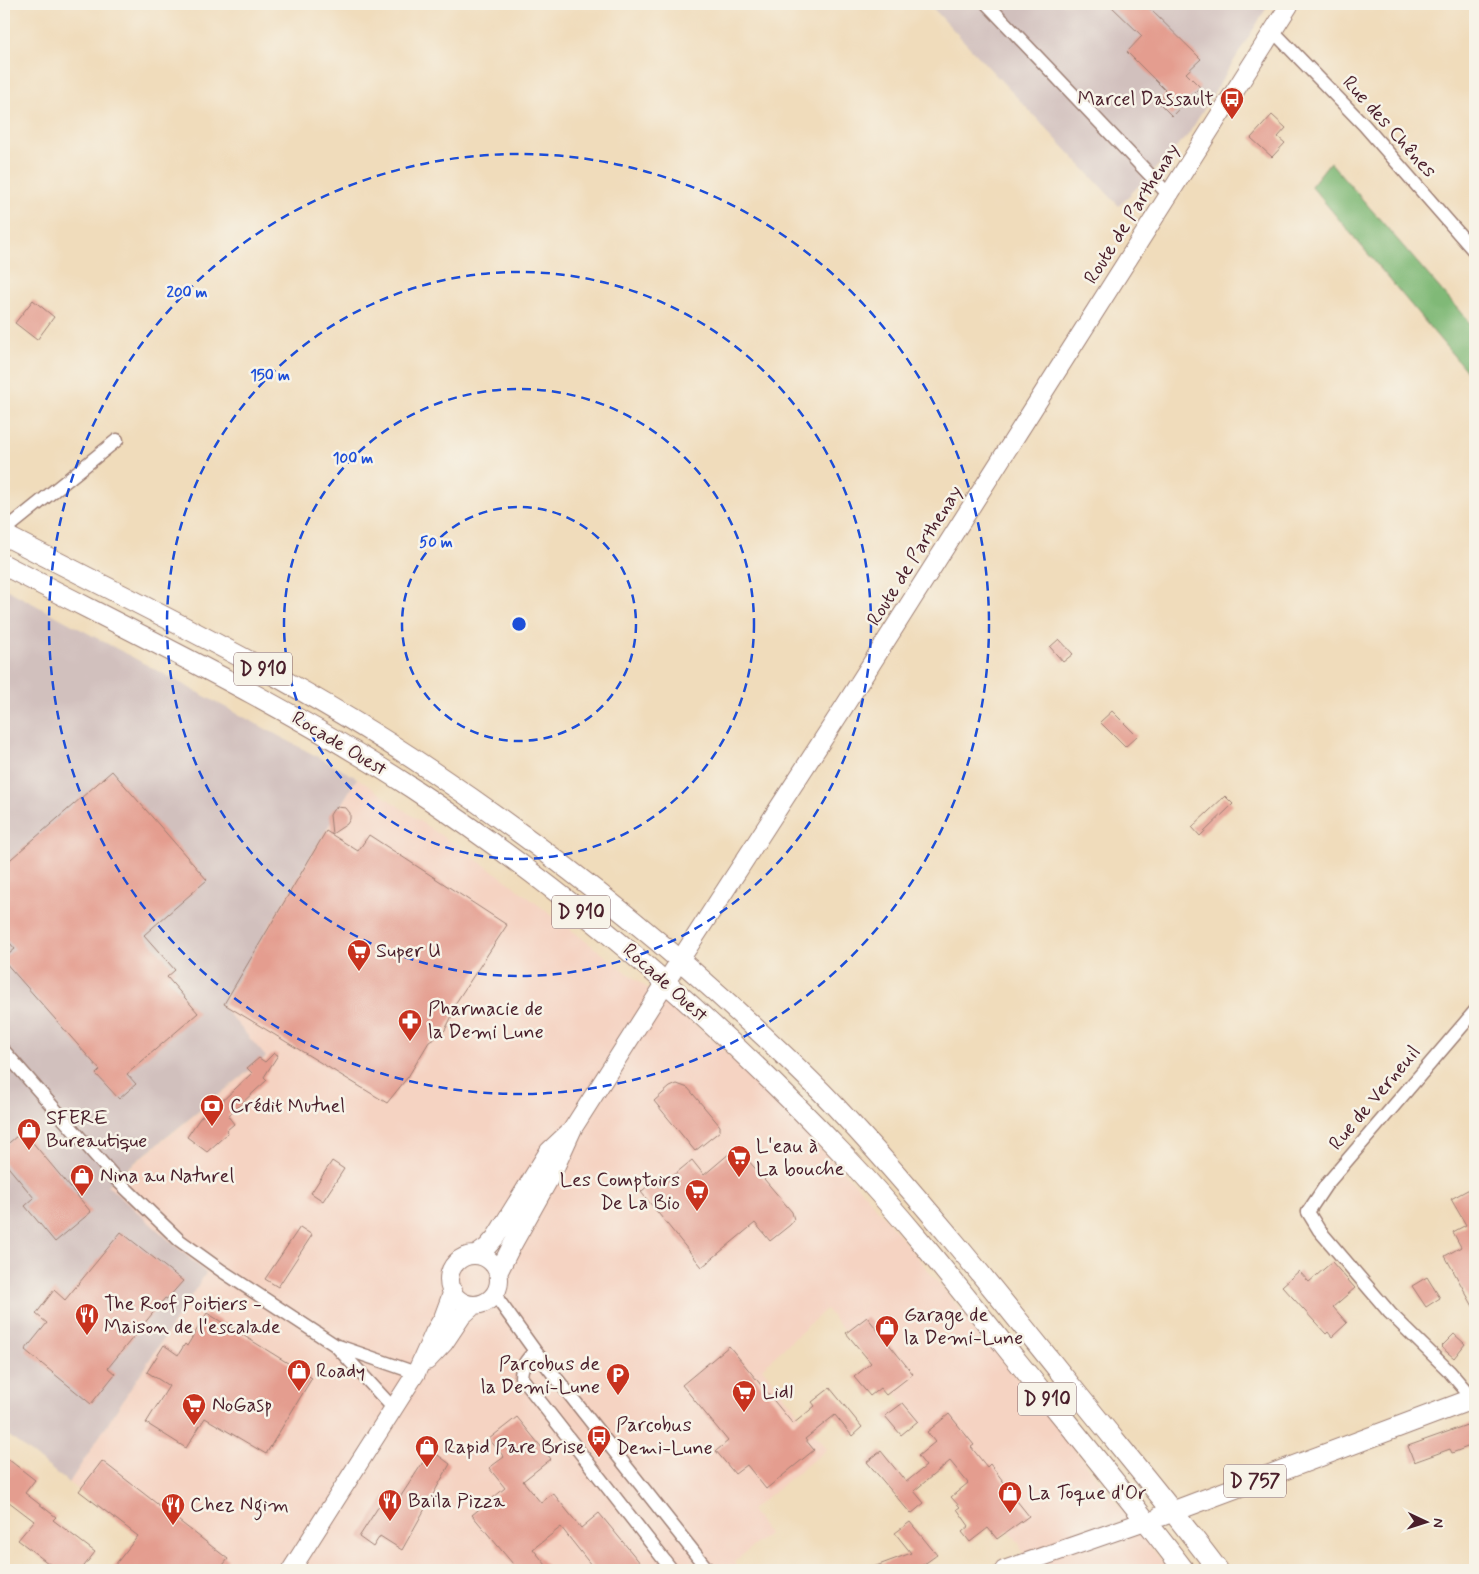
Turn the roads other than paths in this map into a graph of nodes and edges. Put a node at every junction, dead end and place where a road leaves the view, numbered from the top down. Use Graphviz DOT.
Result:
graph roads {
  1 [pos="988,4"];
  2 [pos="1290,4"];
  3 [pos="1273,31"];
  4 [pos="1169,195"];
  5 [pos="1475,252"];
  6 [pos="117,440"];
  7 [pos="4,533"];
  8 [pos="4,565"];
  9 [pos="680,960"];
  10 [pos="666,982"];
  11 [pos="1475,1011"];
  12 [pos="4,1051"];
  13 [pos="573,1128"];
  14 [pos="476,1255"];
  15 [pos="498,1273"];
  16 [pos="452,1292"];
  17 [pos="494,1294"];
  18 [pos="474,1305"];
  19 [pos="335,1345"];
  20 [pos="536,1351"];
  21 [pos="416,1373"];
  22 [pos="1474,1398"];
  23 [pos="394,1408"];
  24 [pos="1172,1512"];
  25 [pos="1145,1521"];
  26 [pos="291,1570"];
  27 [pos="672,1570"];
  28 [pos="708,1570"];
  29 [pos="1004,1570"];
  30 [pos="1184,1570"];
  31 [pos="1218,1570"];
  1 -- 4 [label="street"];
  2 -- 3 [label="main road, Route de Parthenay"];
  3 -- 4 [label="main road, Route de Parthenay"];
  3 -- 5 [label="street, Rue des Chênes"];
  4 -- 9 [label="main road, Route de Parthenay"];
  6 -- 7 [label="street"];
  7 -- 9 [label="main road, Rocade Ouest / D 910"];
  8 -- 10 [label="main road, Rocade Ouest / D 910"];
  9 -- 10 [label="main road, Route de Parthenay"];
  9 -- 24 [label="main road, D 910"];
  10 -- 13 [label="main road, Route de Parthenay"];
  10 -- 25 [label="main road, Rocade Ouest / D 910"];
  11 -- 22 [label="street, Rue de Verneuil"];
  12 -- 19 [label="street"];
  13 -- 14 [label="main road, Route de Parthenay"];
  13 -- 15 [label="main road, Route de Parthenay"];
  14 -- 15 [label="main road"];
  14 -- 16 [label="main road"];
  15 -- 17 [label="main road"];
  16 -- 18 [label="main road"];
  16 -- 21 [label="main road"];
  17 -- 18 [label="main road"];
  17 -- 20 [label="street"];
  18 -- 21 [label="main road"];
  19 -- 21 [label="street"];
  19 -- 23 [label="street"];
  20 -- 27 [label="street"];
  20 -- 28 [label="street"];
  21 -- 23 [label="main road"];
  22 -- 24 [label="main road, D 757"];
  23 -- 26 [label="main road"];
  24 -- 25 [label="main road, D 757"];
  24 -- 31 [label="main road, D 910"];
  25 -- 29 [label="main road"];
  25 -- 30 [label="main road, Rocade Ouest / D 910"];
}
